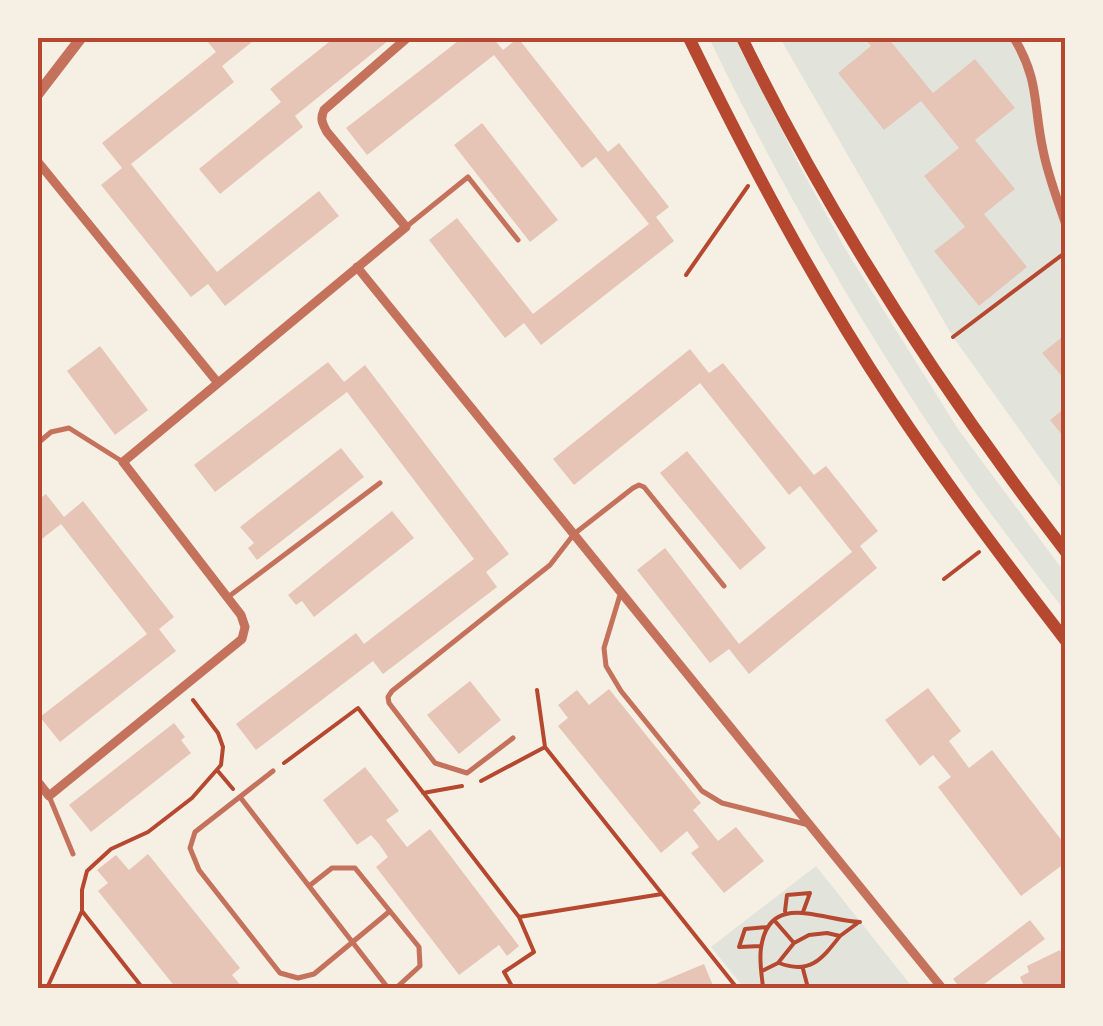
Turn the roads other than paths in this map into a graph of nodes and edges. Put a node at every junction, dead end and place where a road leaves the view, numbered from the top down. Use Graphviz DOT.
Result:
graph roads {
  1 [pos="81,38"];
  2 [pos="407,38"];
  3 [pos="689,38"];
  4 [pos="742,38"];
  5 [pos="1014,38"];
  6 [pos="38,94"];
  7 [pos="38,162"];
  8 [pos="1066,226"];
  9 [pos="406,227"];
  10 [pos="518,240"];
  11 [pos="357,267"];
  12 [pos="218,383"];
  13 [pos="38,443"];
  14 [pos="123,462"];
  15 [pos="380,484"];
  16 [pos="574,534"];
  17 [pos="1066,552"];
  18 [pos="724,586"];
  19 [pos="621,592"];
  20 [pos="228,597"];
  21 [pos="1066,642"];
  22 [pos="513,738"];
  23 [pos="274,771"];
  24 [pos="38,782"];
  25 [pos="49,796"];
  26 [pos="239,797"];
  27 [pos="809,824"];
  28 [pos="74,854"];
  29 [pos="309,886"];
  30 [pos="390,911"];
  31 [pos="353,943"];
  32 [pos="392,988"];
  33 [pos="942,988"];
  1 -- 6 [label="street"];
  2 -- 9 [label="street"];
  3 -- 21 [label="main road"];
  4 -- 17 [label="main road"];
  5 -- 8 [label="street"];
  7 -- 12 [label="street"];
  9 -- 10 [label="lane"];
  9 -- 11 [label="street"];
  11 -- 12 [label="street"];
  11 -- 16 [label="street"];
  12 -- 14 [label="street"];
  13 -- 14 [label="lane"];
  14 -- 20 [label="street"];
  15 -- 20 [label="lane"];
  16 -- 18 [label="lane"];
  16 -- 19 [label="street"];
  16 -- 22 [label="lane"];
  19 -- 27 [label="street"];
  19 -- 27 [label="lane"];
  20 -- 25 [label="street"];
  23 -- 26 [label="lane"];
  24 -- 25 [label="street"];
  25 -- 28 [label="lane"];
  26 -- 29 [label="lane"];
  26 -- 31 [label="lane"];
  27 -- 33 [label="street"];
  29 -- 30 [label="lane"];
  29 -- 31 [label="lane"];
  30 -- 31 [label="lane"];
  30 -- 32 [label="lane"];
  31 -- 32 [label="lane"];
}
